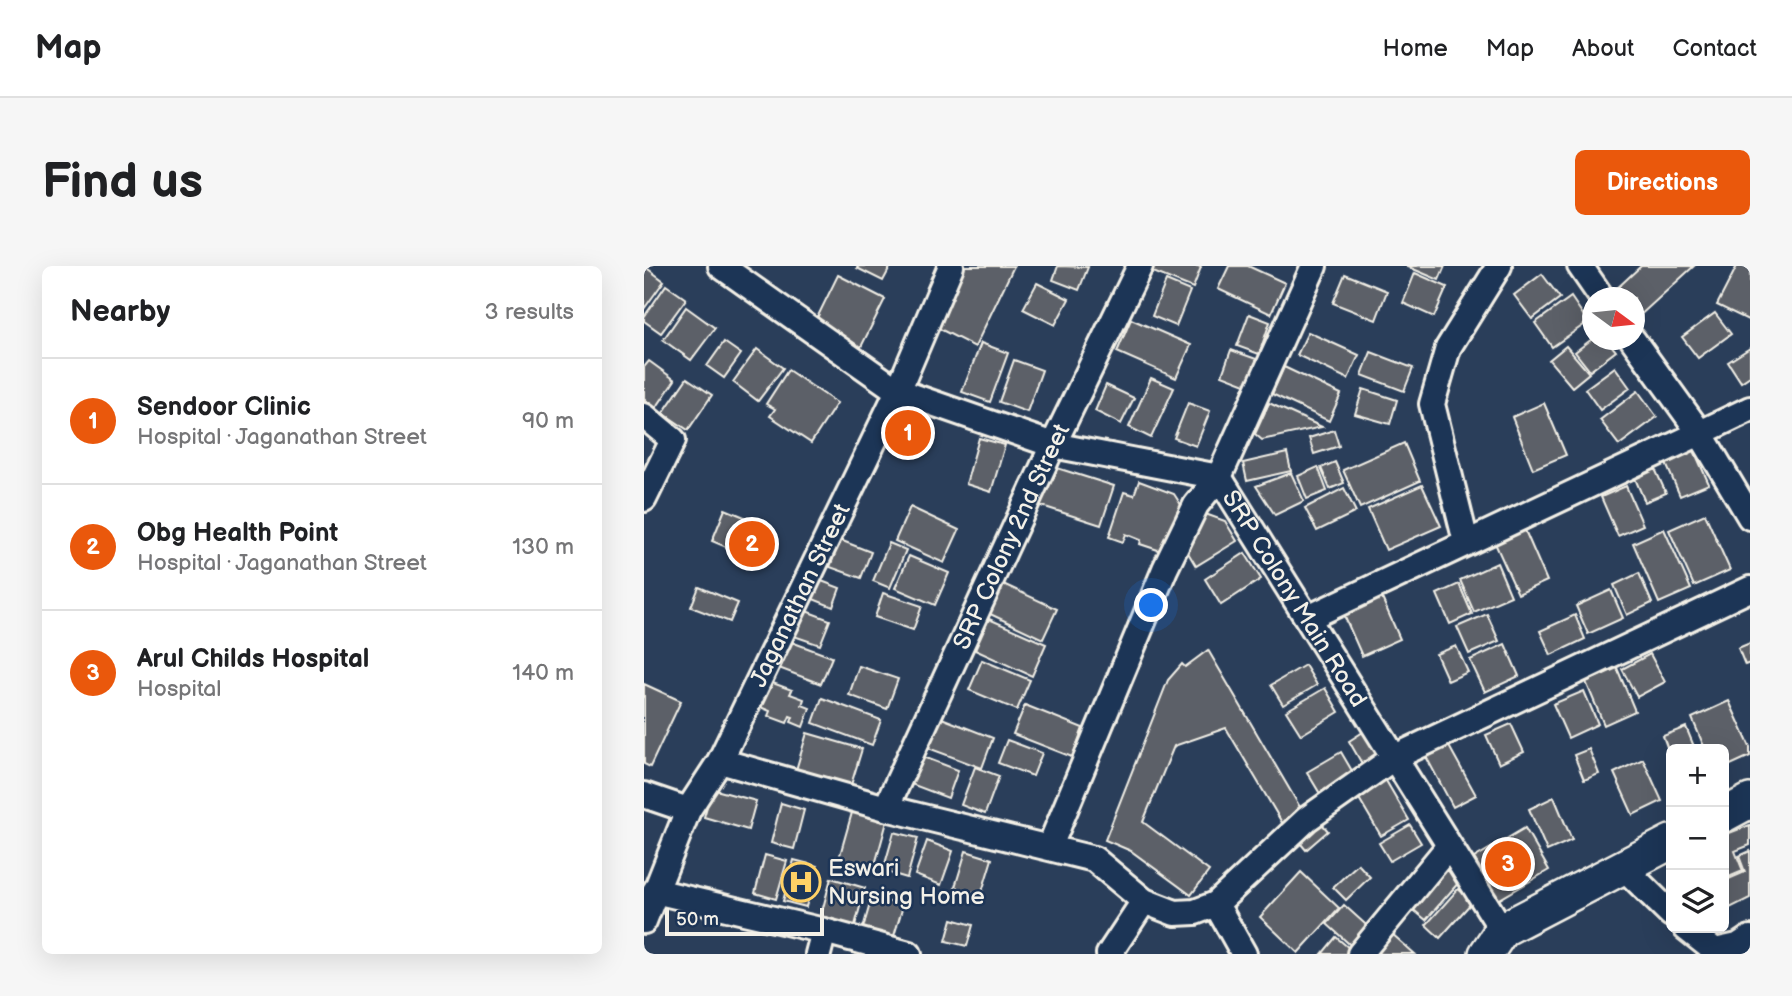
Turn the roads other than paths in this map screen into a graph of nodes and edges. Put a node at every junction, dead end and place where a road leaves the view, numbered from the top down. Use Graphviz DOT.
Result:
graph roads {
  1 [pos="721,266"];
  2 [pos="951,266"];
  3 [pos="1140,266"];
  4 [pos="1314,266"];
  5 [pos="1499,266"];
  6 [pos="1580,266"];
  7 [pos="1594,287"];
  8 [pos="1640,350"];
  9 [pos="898,391"];
  10 [pos="1750,409"];
  11 [pos="644,416"];
  12 [pos="1700,433"];
  13 [pos="1053,445"];
  14 [pos="1219,477"];
  15 [pos="644,499"];
  16 [pos="1750,517"];
  17 [pos="1466,542"];
  18 [pos="1750,589"];
  19 [pos="1308,618"];
  20 [pos="1395,757"];
  21 [pos="720,761"];
  22 [pos="644,795"];
  23 [pos="1750,801"];
  24 [pos="886,808"];
  25 [pos="688,810"];
  26 [pos="1729,812"];
  27 [pos="1449,845"];
  28 [pos="1666,845"];
  29 [pos="1050,846"];
  30 [pos="1623,867"];
  31 [pos="655,891"];
  32 [pos="1144,901"];
  33 [pos="1216,905"];
  34 [pos="1666,909"];
  35 [pos="644,921"];
  36 [pos="1692,933"];
  37 [pos="1750,938"];
  38 [pos="821,942"];
  39 [pos="1494,942"];
  40 [pos="1715,953"];
  41 [pos="909,954"];
  42 [pos="1109,954"];
  43 [pos="1244,954"];
  44 [pos="1360,954"];
  1 -- 9 [label="street, SRP Colony Main Road"];
  2 -- 9 [label="street, Jaganathan Street"];
  3 -- 13 [label="street, SRP Colony 2nd Street"];
  4 -- 14 [label="street"];
  5 -- 17 [label="street"];
  6 -- 7 [label="street"];
  8 -- 12 [label="street"];
  9 -- 13 [label="street, SRP Colony Main Road"];
  9 -- 21 [label="street, Jaganathan Street"];
  10 -- 12 [label="street"];
  11 -- 15 [label="street"];
  12 -- 16 [label="street"];
  12 -- 17 [label="street"];
  13 -- 14 [label="street, SRP Colony Main Road"];
  13 -- 24 [label="street, SRP Colony 2nd Street"];
  14 -- 19 [label="street, SRP Colony Main Road"];
  14 -- 29 [label="street"];
  17 -- 19 [label="street"];
  18 -- 20 [label="street"];
  19 -- 20 [label="street, SRP Colony Main Road"];
  20 -- 27 [label="street, SRP Colony Main Road"];
  20 -- 33 [label="street"];
  21 -- 24 [label="street"];
  21 -- 25 [label="street, Jaganathan Street"];
  22 -- 25 [label="street"];
  23 -- 26 [label="main road"];
  24 -- 29 [label="street"];
  25 -- 31 [label="street, Jaganathan Street"];
  27 -- 39 [label="street, SRP Colony Main Road"];
  27 -- 44 [label="street"];
  28 -- 30 [label="main road"];
  29 -- 32 [label="street"];
  30 -- 34 [label="street"];
  30 -- 39 [label="main road"];
  31 -- 35 [label="street, Jaganathan Street"];
  31 -- 38 [label="street"];
  32 -- 33 [label="street"];
  32 -- 42 [label="street"];
  33 -- 43 [label="street"];
  36 -- 40 [label="street"];
  37 -- 40 [label="street"];
  38 -- 41 [label="street"];
}
